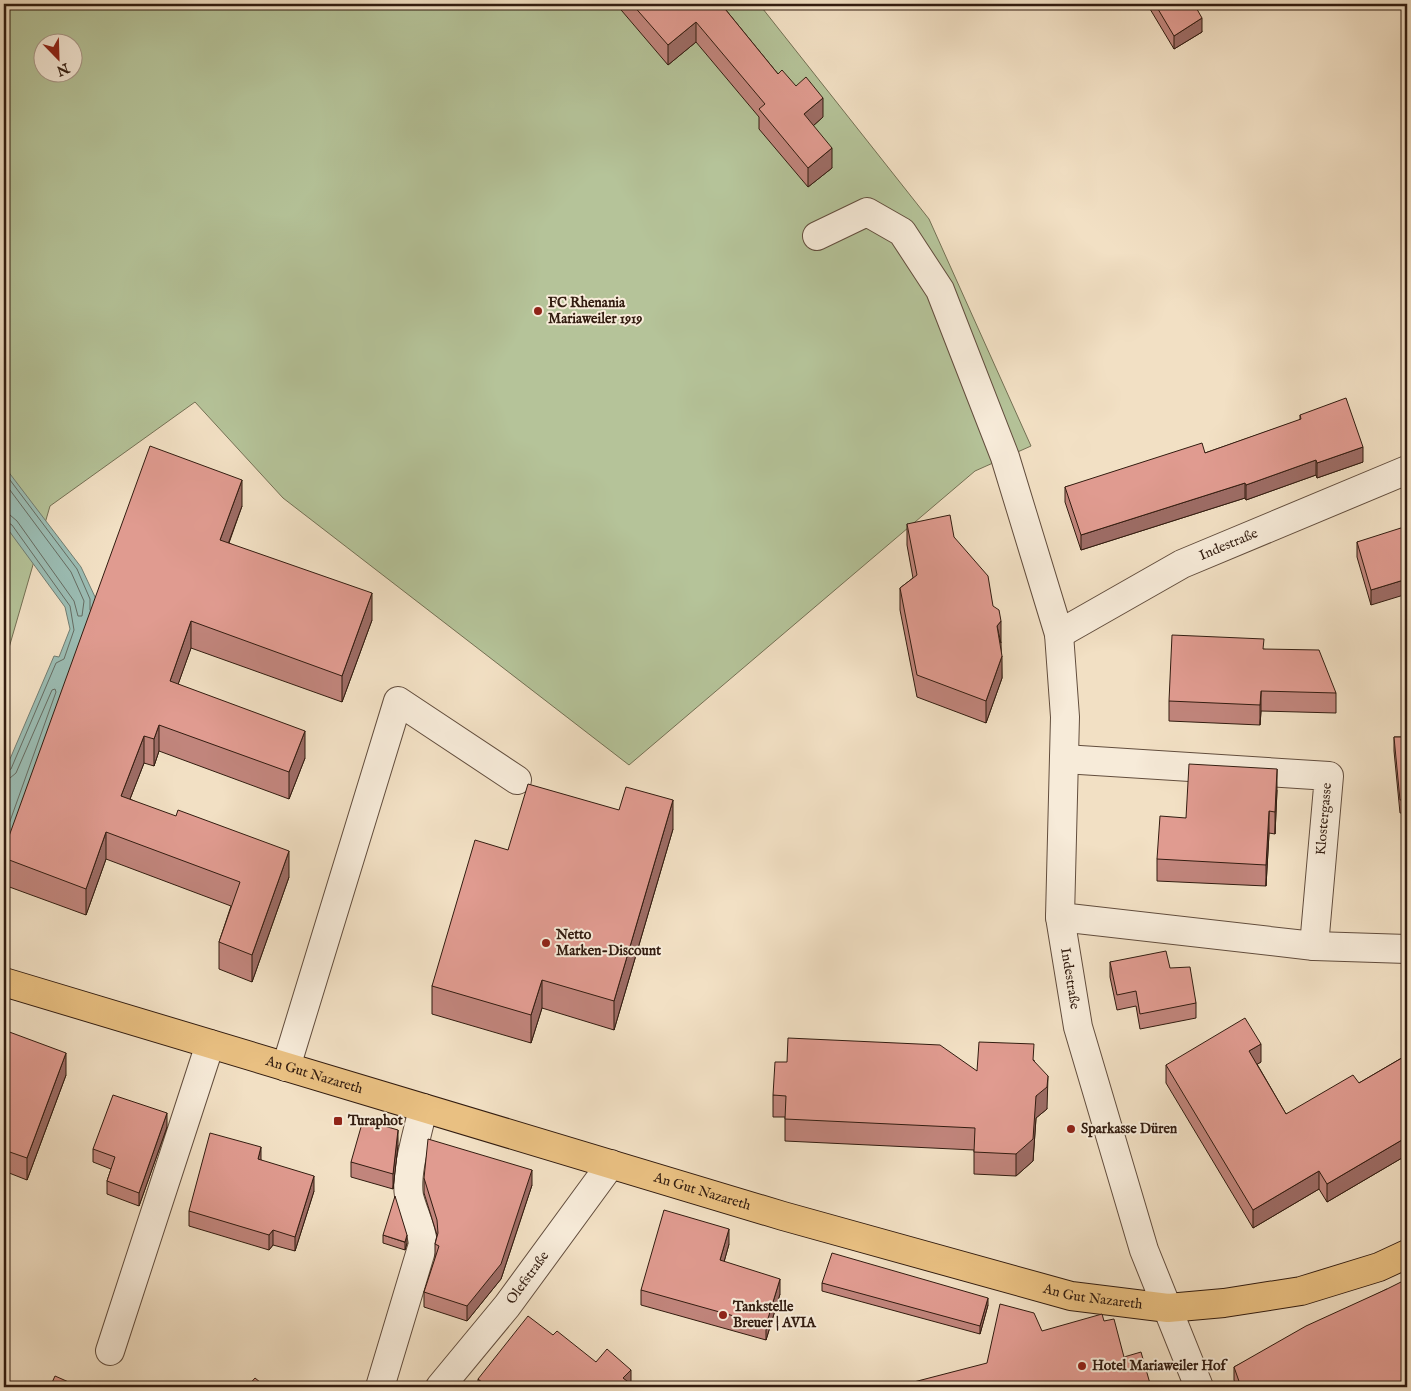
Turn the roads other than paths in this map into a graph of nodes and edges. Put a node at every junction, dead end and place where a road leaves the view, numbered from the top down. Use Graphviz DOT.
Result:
graph roads {
  1 [pos="817,236"];
  2 [pos="1407,470"];
  3 [pos="1059,634"];
  4 [pos="1064,759"];
  5 [pos="517,780"];
  6 [pos="1060,917"];
  7 [pos="1314,946"];
  8 [pos="1407,949"];
  9 [pos="4,982"];
  10 [pos="210,1044"];
  11 [pos="286,1066"];
  12 [pos="423,1108"];
  13 [pos="611,1164"];
  14 [pos="1407,1254"];
  15 [pos="1168,1308"];
  16 [pos="110,1351"];
  17 [pos="380,1387"];
  18 [pos="440,1387"];
  19 [pos="1199,1387"];
  1 -- 3 [label="street, Indestraße"];
  2 -- 3 [label="street, Indestraße"];
  3 -- 4 [label="street, Indestraße"];
  4 -- 6 [label="street, Indestraße"];
  4 -- 7 [label="street, Klostergasse"];
  5 -- 11 [label="street"];
  6 -- 7 [label="street"];
  6 -- 15 [label="street, Indestraße"];
  7 -- 8 [label="street"];
  9 -- 10 [label="main road, An Gut Nazareth"];
  10 -- 11 [label="main road, An Gut Nazareth"];
  10 -- 16 [label="street"];
  11 -- 12 [label="main road, An Gut Nazareth"];
  12 -- 13 [label="main road, An Gut Nazareth"];
  12 -- 17 [label="street"];
  13 -- 15 [label="main road, An Gut Nazareth"];
  13 -- 18 [label="street, Olefstraße"];
  14 -- 15 [label="main road, An Gut Nazareth"];
  15 -- 19 [label="street"];
}
